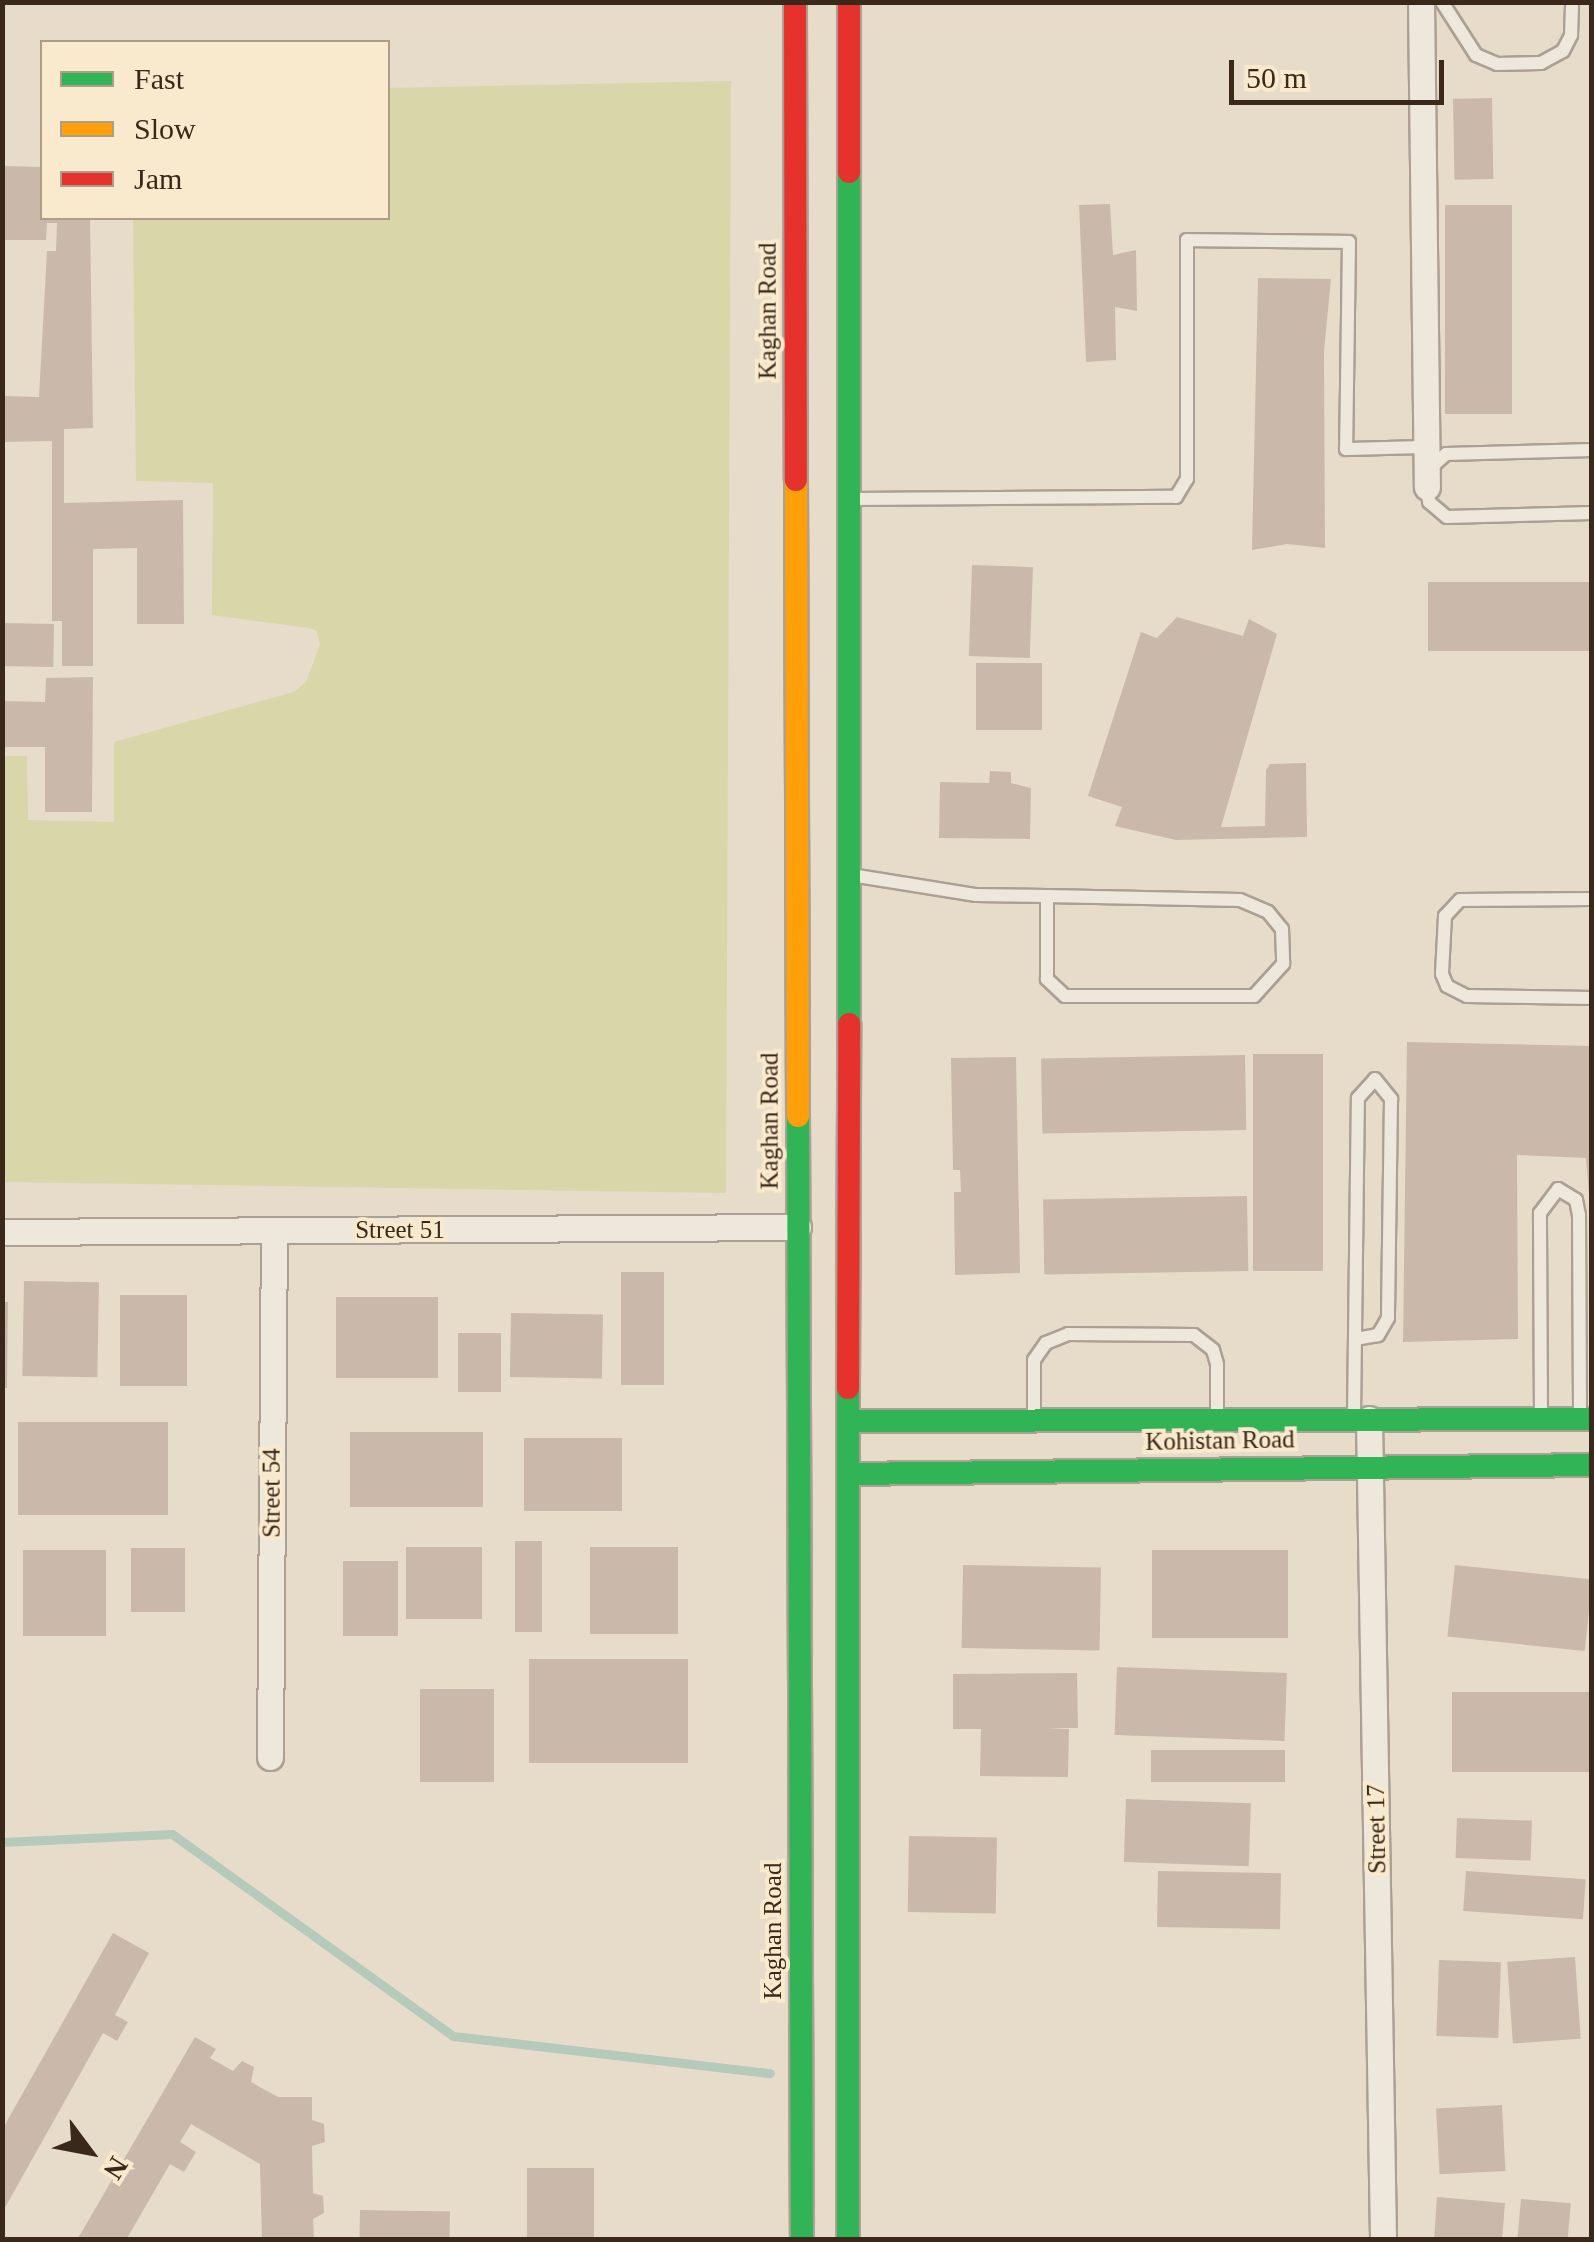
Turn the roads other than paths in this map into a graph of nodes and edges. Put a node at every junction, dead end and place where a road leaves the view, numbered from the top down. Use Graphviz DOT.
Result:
graph roads {
  1 [pos="795,2"];
  2 [pos="849,2"];
  3 [pos="1421,2"];
  4 [pos="1442,2"];
  5 [pos="1572,2"];
  6 [pos="822,217"];
  7 [pos="1425,447"];
  8 [pos="1592,450"];
  9 [pos="1426,487"];
  10 [pos="849,499"];
  11 [pos="1592,514"];
  12 [pos="828,867"];
  13 [pos="1048,896"];
  14 [pos="1592,898"];
  15 [pos="1592,998"];
  16 [pos="798,1228"];
  17 [pos="274,1230"];
  18 [pos="2,1232"];
  19 [pos="1356,1339"];
  20 [pos="1361,1419"];
  21 [pos="1542,1419"];
  22 [pos="1586,1419"];
  23 [pos="1034,1420"];
  24 [pos="1218,1420"];
  25 [pos="848,1421"];
  26 [pos="1592,1465"];
  27 [pos="1371,1467"];
  28 [pos="848,1474"];
  29 [pos="270,1756"];
  30 [pos="802,2240"];
  31 [pos="848,2240"];
  32 [pos="1383,2240"];
  1 -- 6 [label="street, Kaghan Road"];
  2 -- 6 [label="street, Kaghan Road"];
  3 -- 7 [label="street"];
  4 -- 5 [label="lane"];
  6 -- 10 [label="street, Kaghan Road"];
  6 -- 12 [label="street, Kaghan Road"];
  7 -- 9 [label="street"];
  7 -- 10 [label="lane"];
  8 -- 9 [label="lane"];
  9 -- 11 [label="lane"];
  10 -- 12 [label="street, Kaghan Road"];
  12 -- 13 [label="lane"];
  12 -- 16 [label="street, Kaghan Road"];
  12 -- 25 [label="street, Kaghan Road"];
  13 -- 13 [label="lane"];
  14 -- 15 [label="lane"];
  16 -- 17 [label="street, Street 51"];
  16 -- 30 [label="street, Kaghan Road"];
  17 -- 18 [label="street, Street 51"];
  17 -- 29 [label="street, Street 54"];
  19 -- 19 [label="lane"];
  19 -- 20 [label="lane"];
  20 -- 21 [label="street, Kohistan Road"];
  20 -- 24 [label="street, Kohistan Road"];
  20 -- 27 [label="street, Street 17"];
  21 -- 22 [label="street, Kohistan Road"];
  21 -- 22 [label="lane"];
  23 -- 24 [label="street, Kohistan Road"];
  23 -- 24 [label="lane"];
  23 -- 25 [label="street, Kohistan Road"];
  25 -- 28 [label="street, Kaghan Road"];
  26 -- 27 [label="street, Kohistan Road"];
  27 -- 28 [label="street, Kohistan Road"];
  27 -- 32 [label="street, Street 17"];
  28 -- 31 [label="street, Kaghan Road"];
}
